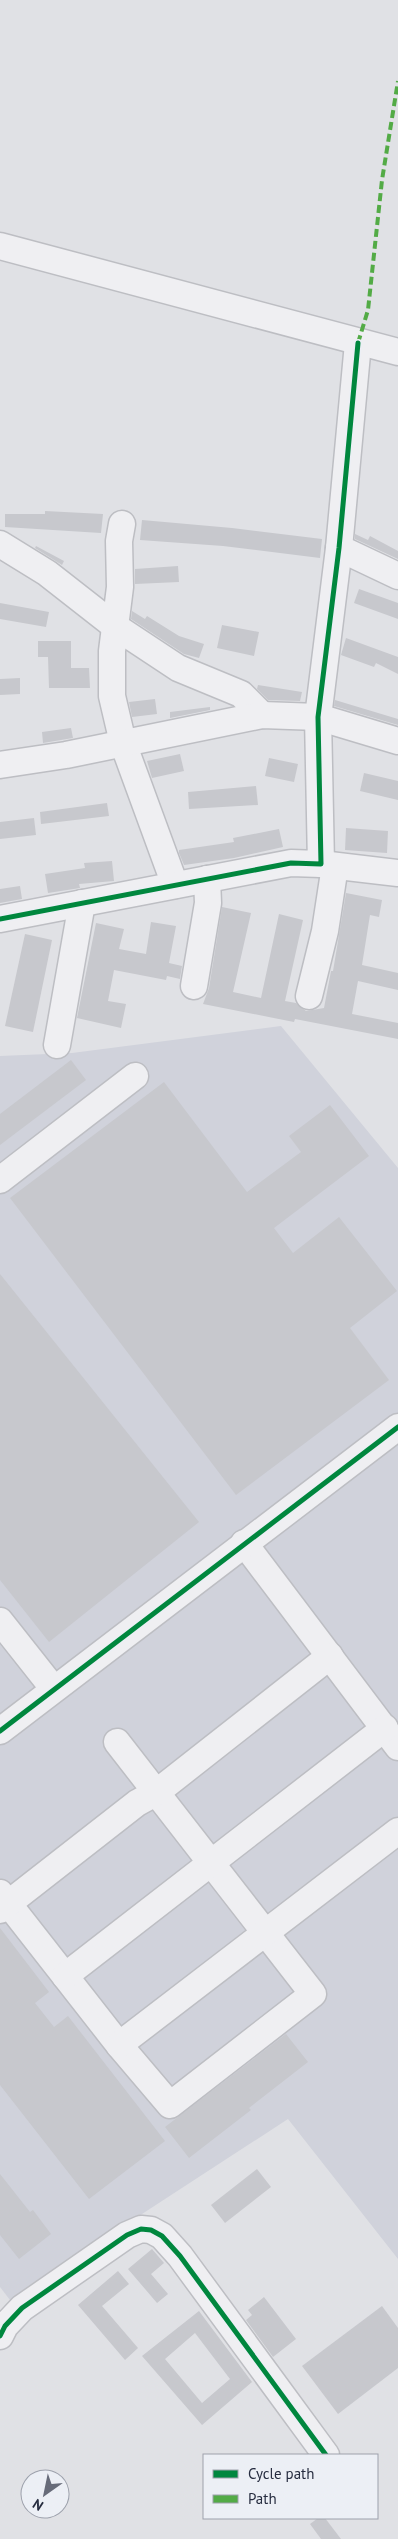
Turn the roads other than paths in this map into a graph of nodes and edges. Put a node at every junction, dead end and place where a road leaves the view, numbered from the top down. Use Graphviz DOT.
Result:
graph roads {
  1 [pos="0,246"];
  2 [pos="358,343"];
  3 [pos="398,352"];
  4 [pos="122,524"];
  5 [pos="0,544"];
  6 [pos="339,548"];
  7 [pos="398,576"];
  8 [pos="116,627"];
  9 [pos="262,715"];
  10 [pos="318,717"];
  11 [pos="398,741"];
  12 [pos="123,743"];
  13 [pos="0,765"];
  14 [pos="328,865"];
  15 [pos="398,873"];
  16 [pos="207,879"];
  17 [pos="175,885"];
  18 [pos="82,903"];
  19 [pos="0,919"];
  20 [pos="194,986"];
  21 [pos="309,996"];
  22 [pos="57,1045"];
  23 [pos="135,1076"];
  24 [pos="0,1180"];
  25 [pos="398,1427"];
  26 [pos="244,1543"];
  27 [pos="0,1621"];
  28 [pos="330,1656"];
  29 [pos="53,1688"];
  30 [pos="0,1731"];
  31 [pos="391,1738"];
  32 [pos="117,1742"];
  33 [pos="156,1792"];
  34 [pos="398,1831"];
  35 [pos="212,1862"];
  36 [pos="3,1902"];
  37 [pos="266,1932"];
  38 [pos="65,1976"];
  39 [pos="119,2044"];
  40 [pos="2,2327"];
  41 [pos="325,2454"];
  1 -- 2 [label="street"];
  2 -- 3 [label="street"];
  2 -- 6 [label="street"];
  4 -- 8 [label="street"];
  5 -- 8 [label="street"];
  6 -- 7 [label="street"];
  6 -- 10 [label="street"];
  8 -- 9 [label="street"];
  8 -- 12 [label="street"];
  9 -- 10 [label="street"];
  9 -- 12 [label="street"];
  10 -- 11 [label="street"];
  10 -- 14 [label="street"];
  12 -- 13 [label="street"];
  12 -- 17 [label="street"];
  14 -- 15 [label="street"];
  14 -- 16 [label="street"];
  14 -- 21 [label="street"];
  16 -- 17 [label="street"];
  16 -- 20 [label="street"];
  17 -- 18 [label="street"];
  18 -- 19 [label="street"];
  18 -- 22 [label="street"];
  23 -- 24 [label="street"];
  25 -- 26 [label="street"];
  26 -- 28 [label="street"];
  26 -- 29 [label="street"];
  27 -- 29 [label="street"];
  28 -- 31 [label="street"];
  28 -- 33 [label="street"];
  29 -- 30 [label="street"];
  31 -- 35 [label="street"];
  32 -- 33 [label="street"];
  33 -- 35 [label="street"];
  33 -- 36 [label="street"];
  34 -- 37 [label="street"];
  35 -- 37 [label="street"];
  35 -- 38 [label="street"];
  36 -- 38 [label="street"];
  37 -- 39 [label="street"];
  37 -- 39 [label="street"];
  38 -- 39 [label="street"];
  40 -- 41 [label="street"];
}
